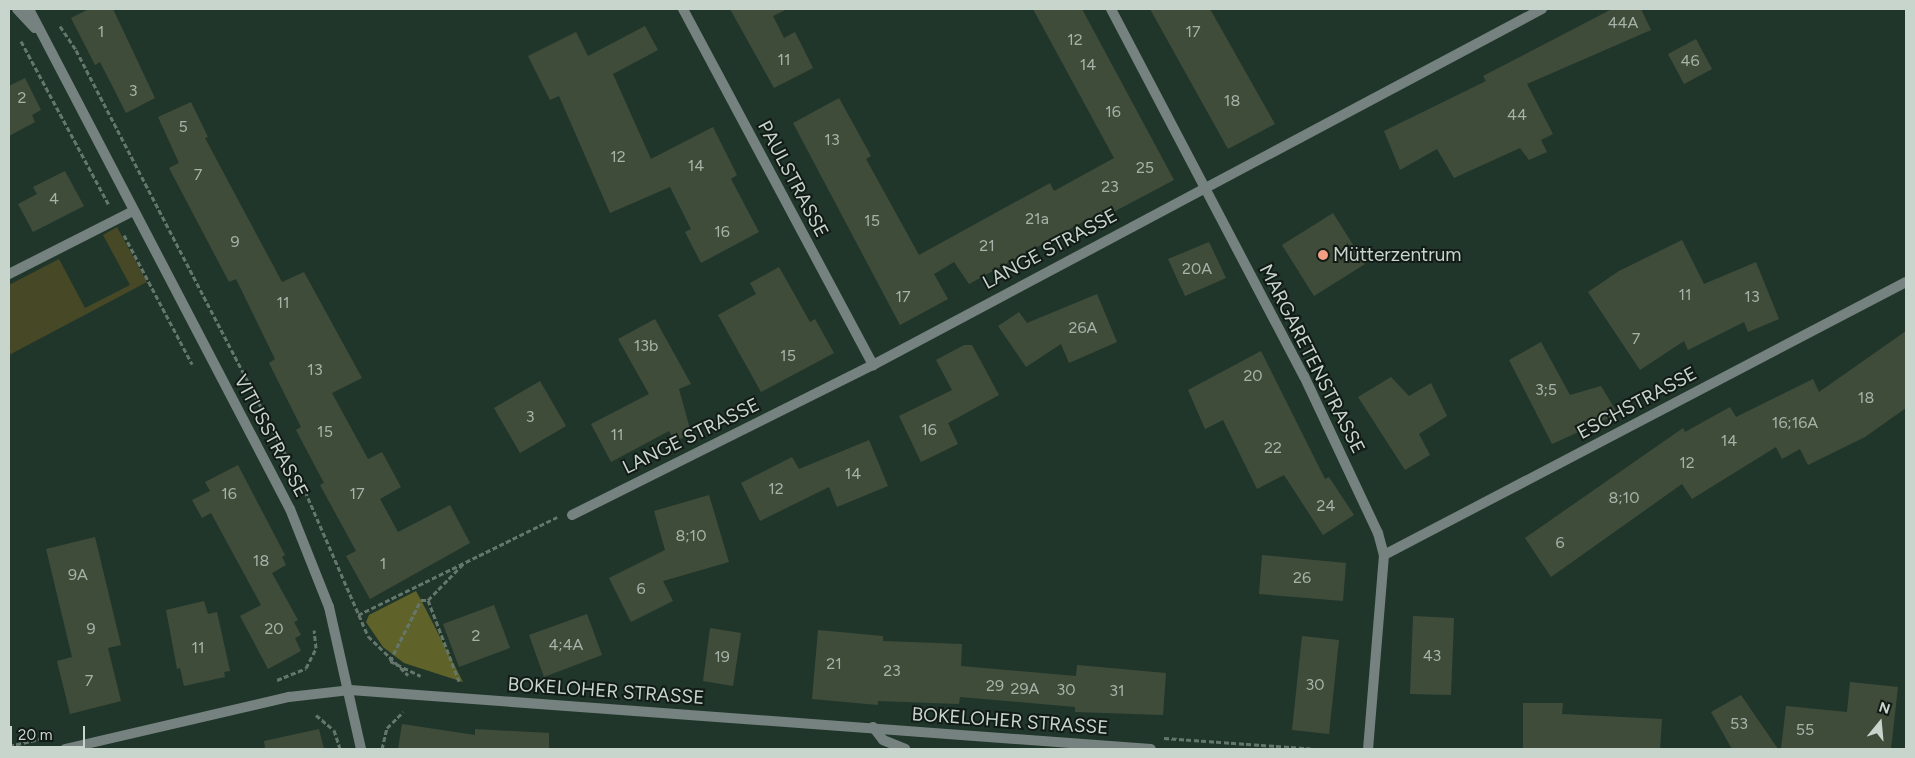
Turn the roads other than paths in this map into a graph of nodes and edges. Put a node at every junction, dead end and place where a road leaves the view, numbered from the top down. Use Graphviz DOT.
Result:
graph roads {
  1 [pos="17,9"];
  2 [pos="30,9"];
  3 [pos="683,9"];
  4 [pos="1111,9"];
  5 [pos="1542,9"];
  6 [pos="42,36"];
  7 [pos="1203,186"];
  8 [pos="133,211"];
  9 [pos="9,274"];
  10 [pos="1906,282"];
  11 [pos="874,365"];
  12 [pos="572,515"];
  13 [pos="1384,555"];
  14 [pos="350,690"];
  15 [pos="873,728"];
  16 [pos="65,749"];
  17 [pos="361,749"];
  18 [pos="905,749"];
  19 [pos="1151,749"];
  20 [pos="1368,749"];
  1 -- 6 [label="street"];
  2 -- 6 [label="street, VITUSSTRASSE"];
  3 -- 11 [label="street, PAULSTRASSE"];
  4 -- 7 [label="street, MARGARETENSTRASSE"];
  5 -- 7 [label="street, LANGE STRASSE"];
  6 -- 8 [label="street, VITUSSTRASSE"];
  7 -- 11 [label="street, LANGE STRASSE"];
  7 -- 13 [label="street, MARGARETENSTRASSE"];
  8 -- 9 [label="street"];
  8 -- 14 [label="street, VITUSSTRASSE"];
  10 -- 13 [label="street, ESCHSTRASSE"];
  11 -- 12 [label="street, LANGE STRASSE"];
  13 -- 20 [label="street, MARGARETENSTRASSE"];
  14 -- 15 [label="street, BOKELOHER STRASSE"];
  14 -- 16 [label="street, BOKELOHER STRASSE"];
  14 -- 17 [label="street, VITUSSTRASSE"];
  15 -- 18 [label="street"];
  15 -- 19 [label="street, BOKELOHER STRASSE"];
}
